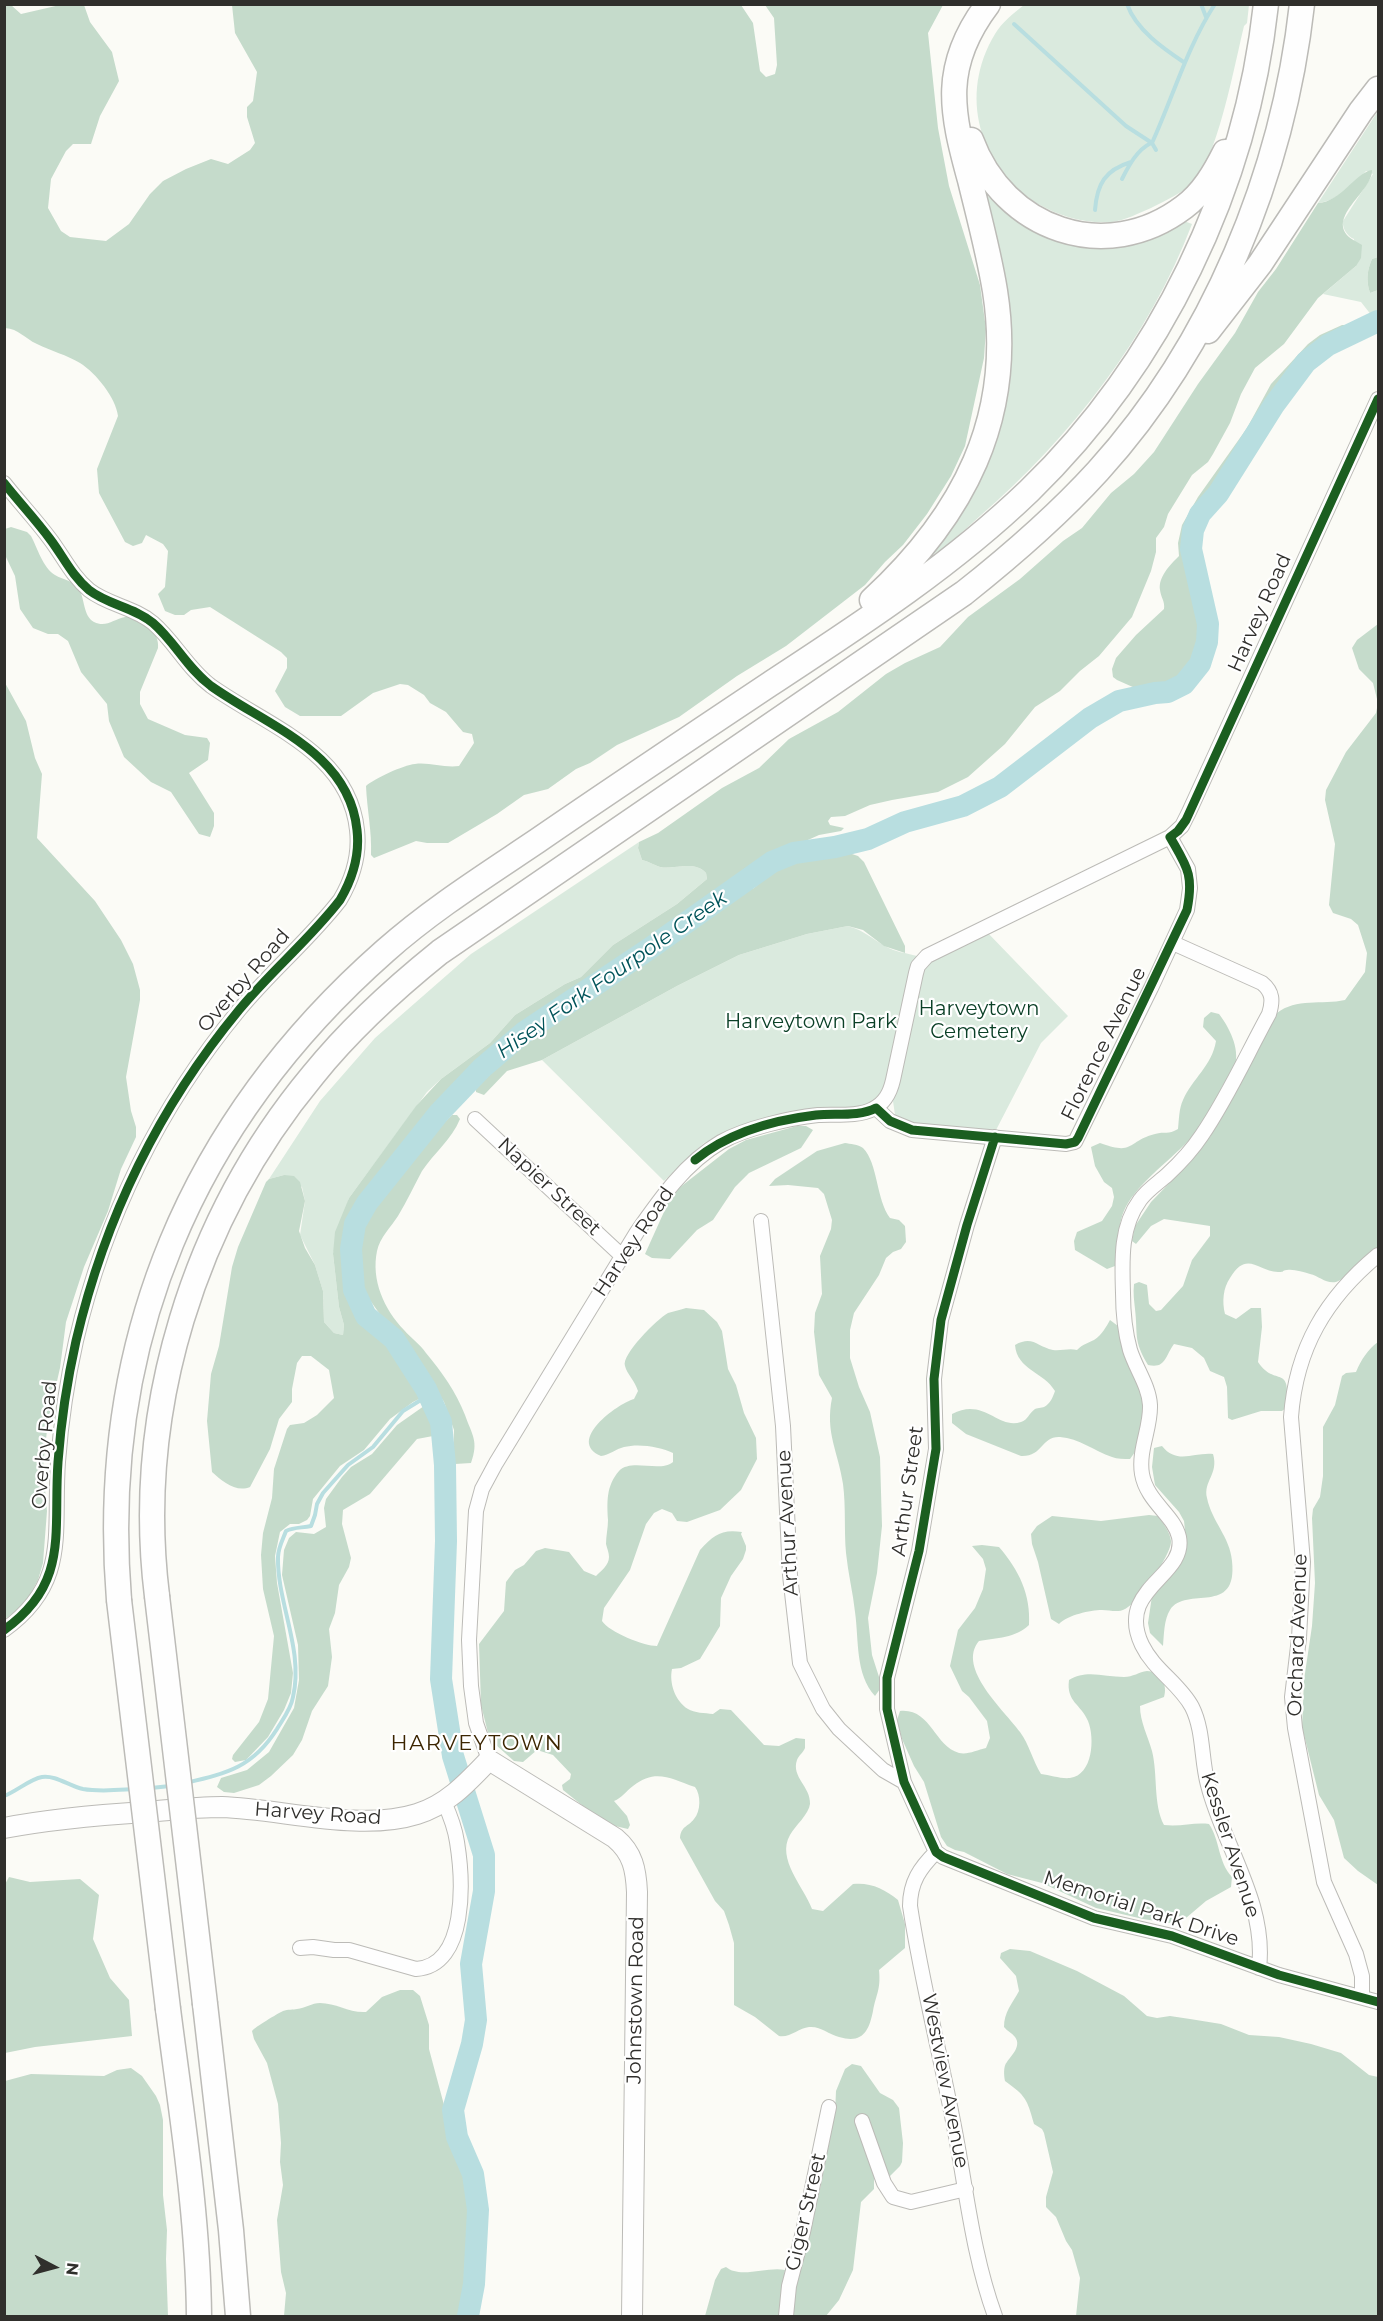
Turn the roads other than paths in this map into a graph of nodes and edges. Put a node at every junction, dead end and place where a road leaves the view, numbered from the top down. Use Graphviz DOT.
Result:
graph roads {
  1 [pos="988,4"];
  2 [pos="1003,4"];
  3 [pos="1264,14"];
  4 [pos="1301,15"];
  5 [pos="1378,88"];
  6 [pos="1250,101"];
  7 [pos="1178,364"];
  8 [pos="1378,399"];
  9 [pos="4,483"];
  10 [pos="818,652"];
  11 [pos="1170,837"];
  12 [pos="1173,943"];
  13 [pos="876,1108"];
  14 [pos="475,1119"];
  15 [pos="995,1137"];
  16 [pos="761,1221"];
  17 [pos="1378,1255"];
  18 [pos="622,1256"];
  19 [pos="4,1630"];
  20 [pos="489,1760"];
  21 [pos="904,1782"];
  22 [pos="448,1799"];
  23 [pos="4,1828"];
  24 [pos="936,1852"];
  25 [pos="300,1948"];
  26 [pos="1258,1968"];
  27 [pos="1362,1996"];
  28 [pos="1378,2002"];
  29 [pos="828,2107"];
  30 [pos="861,2121"];
  31 [pos="966,2189"];
  32 [pos="199,2316"];
  33 [pos="238,2316"];
  34 [pos="632,2316"];
  35 [pos="786,2316"];
  36 [pos="995,2316"];
  1 -- 10 [label="highway"];
  2 -- 6 [label="highway"];
  3 -- 6 [label="highway"];
  4 -- 7 [label="highway"];
  5 -- 7 [label="highway"];
  6 -- 10 [label="highway"];
  7 -- 33 [label="highway, bridge"];
  8 -- 11 [label="street, Harvey Road"];
  9 -- 19 [label="street, Overby Road"];
  10 -- 32 [label="highway, bridge"];
  11 -- 12 [label="street, Florence Avenue"];
  11 -- 13 [label="street, Harvey Road"];
  12 -- 15 [label="street, Florence Avenue"];
  12 -- 26 [label="street, Kessler Avenue"];
  13 -- 15 [label="street, Florence Avenue"];
  13 -- 18 [label="street, Harvey Road"];
  14 -- 18 [label="street, Napier Street"];
  15 -- 21 [label="street, Arthur Street"];
  16 -- 21 [label="street, Arthur Avenue"];
  17 -- 27 [label="street, Orchard Avenue"];
  18 -- 20 [label="street, Harvey Road"];
  20 -- 22 [label="street, Harvey Road"];
  20 -- 34 [label="street, Johnstown Road"];
  21 -- 24 [label="street"];
  22 -- 23 [label="street, Harvey Road"];
  22 -- 25 [label="street"];
  24 -- 26 [label="street, Memorial Park Drive"];
  24 -- 31 [label="street, Westview Avenue"];
  26 -- 27 [label="street, Memorial Park Drive"];
  27 -- 28 [label="street, Memorial Park Drive"];
  29 -- 35 [label="street, Giger Street"];
  30 -- 31 [label="street"];
  31 -- 36 [label="street, Westview Avenue"];
}
